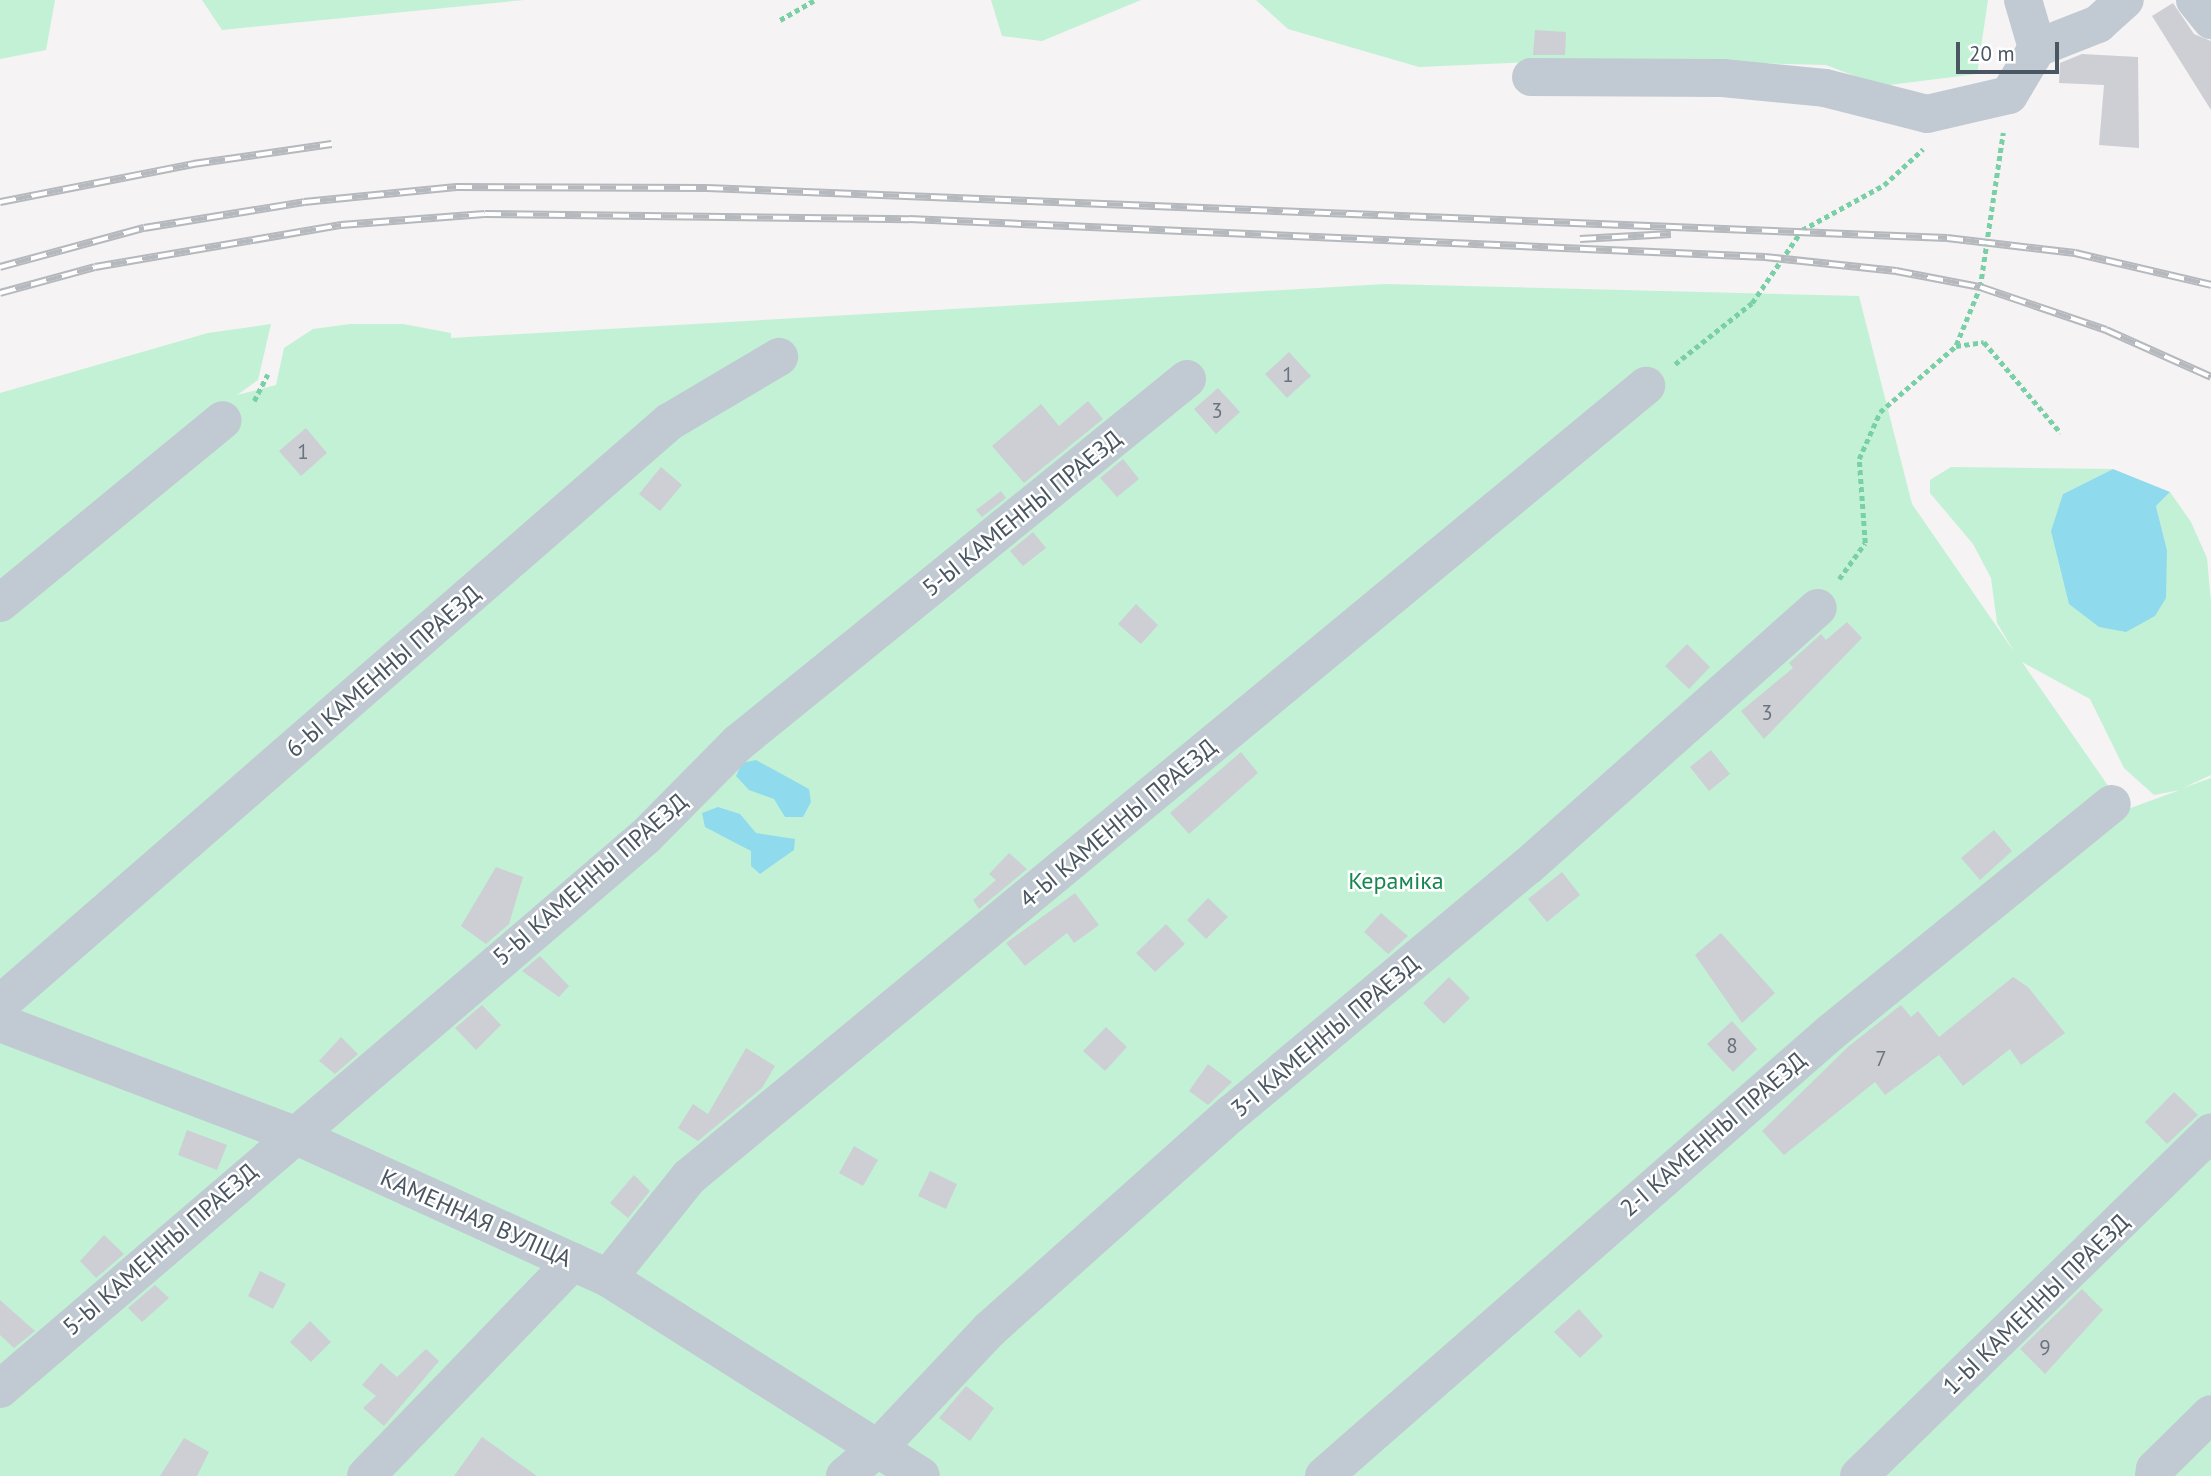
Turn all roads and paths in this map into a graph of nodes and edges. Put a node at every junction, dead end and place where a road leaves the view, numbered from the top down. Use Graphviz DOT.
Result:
graph roads {
  1 [pos="814,0"];
  2 [pos="2023,0"];
  3 [pos="2126,0"];
  4 [pos="2195,0"];
  5 [pos="780,20"];
  6 [pos="2211,20"];
  7 [pos="2037,48"];
  8 [pos="1531,77"];
  9 [pos="2009,95"];
  10 [pos="1934,139"];
  11 [pos="1956,346"];
  12 [pos="779,357"];
  13 [pos="1187,380"];
  14 [pos="1646,386"];
  15 [pos="223,421"];
  16 [pos="2061,433"];
  17 [pos="0,603"];
  18 [pos="1818,608"];
  19 [pos="2112,804"];
  20 [pos="0,1004"];
  21 [pos="0,1023"];
  22 [pos="2211,1132"];
  23 [pos="292,1134"];
  24 [pos="573,1262"];
  25 [pos="608,1278"];
  26 [pos="0,1389"];
  27 [pos="2211,1414"];
  28 [pos="879,1447"];
  29 [pos="366,1476"];
  30 [pos="845,1476"];
  31 [pos="921,1476"];
  32 [pos="1324,1476"];
  33 [pos="1859,1476"];
  34 [pos="2154,1476"];
  1 -- 5 [label="path"];
  2 -- 7 [label="lane"];
  3 -- 7 [label="lane"];
  4 -- 6 [label="lane"];
  7 -- 9 [label="lane"];
  8 -- 9 [label="lane"];
  9 -- 11 [label="path"];
  10 -- 14 [label="path"];
  11 -- 16 [label="path"];
  11 -- 18 [label="path"];
  12 -- 20 [label="lane, 6-Ы КАМЕННЫ ПРАЕЗД"];
  13 -- 23 [label="lane, 5-Ы КАМЕННЫ ПРАЕЗД"];
  14 -- 25 [label="lane, 4-Ы КАМЕННЫ ПРАЕЗД"];
  15 -- 17 [label="lane"];
  18 -- 28 [label="lane, 3-І КАМЕННЫ ПРАЕЗД"];
  19 -- 32 [label="lane, 2-І КАМЕННЫ ПРАЕЗД"];
  21 -- 23 [label="lane, КАМЕННАЯ ВУЛІЦА"];
  22 -- 33 [label="lane, 1-Ы КАМЕННЫ ПРАЕЗД"];
  23 -- 24 [label="lane, КАМЕННАЯ ВУЛІЦА"];
  23 -- 26 [label="lane, 5-Ы КАМЕННЫ ПРАЕЗД"];
  24 -- 25 [label="lane, КАМЕННАЯ ВУЛІЦА"];
  24 -- 29 [label="lane"];
  25 -- 28 [label="lane, КАМЕННАЯ ВУЛІЦА"];
  27 -- 34 [label="lane"];
  28 -- 30 [label="lane, 3-І КАМЕННЫ ПРАЕЗД"];
  28 -- 31 [label="lane, КАМЕННАЯ ВУЛІЦА"];
}
